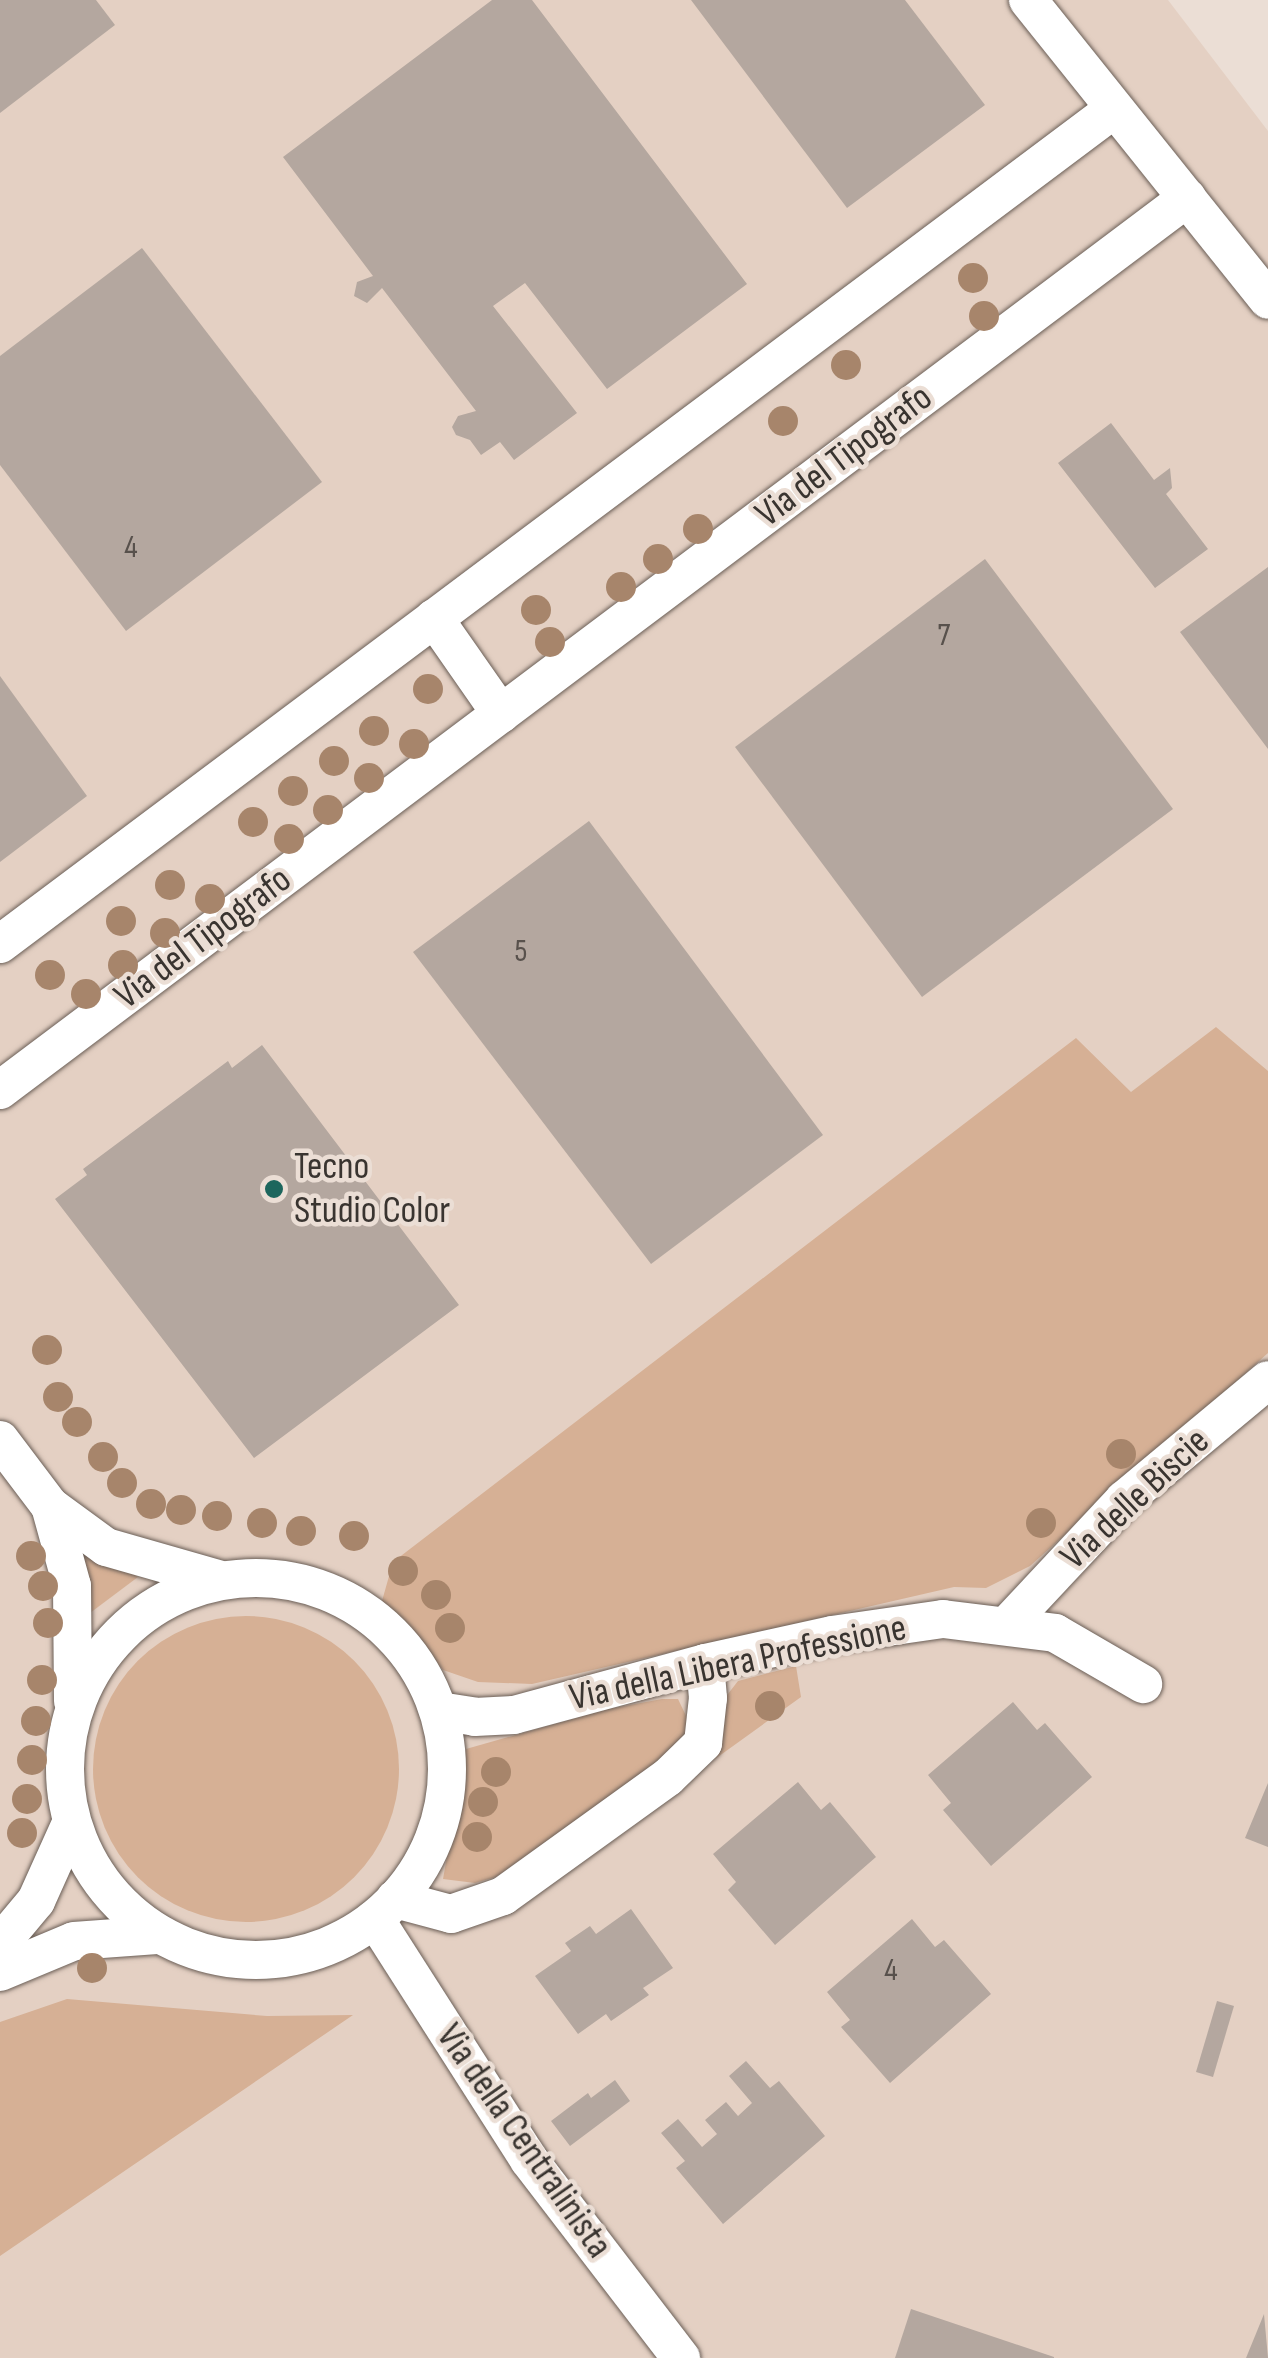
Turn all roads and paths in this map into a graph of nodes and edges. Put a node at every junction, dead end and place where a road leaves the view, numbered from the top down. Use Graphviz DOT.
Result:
graph roads {
  1 [pos="1028,0"];
  2 [pos="1113,110"];
  3 [pos="1187,198"];
  4 [pos="1268,300"];
  5 [pos="434,618"];
  6 [pos="501,714"];
  7 [pos="0,944"];
  8 [pos="0,1090"];
  9 [pos="1268,1380"];
  10 [pos="0,1440"];
  11 [pos="50,1506"];
  12 [pos="221,1580"];
  13 [pos="1008,1624"];
  14 [pos="705,1664"];
  15 [pos="1143,1684"];
  16 [pos="73,1710"];
  17 [pos="439,1710"];
  18 [pos="71,1824"];
  19 [pos="385,1909"];
  20 [pos="157,1934"];
  21 [pos="0,1944"];
  22 [pos="0,1972"];
  23 [pos="681,2358"];
  1 -- 2 [label="street"];
  2 -- 3 [label="street"];
  2 -- 5 [label="street"];
  3 -- 4 [label="street"];
  3 -- 6 [label="street, Via del Tipografo"];
  5 -- 6 [label="street"];
  5 -- 7 [label="street"];
  6 -- 8 [label="street, Via del Tipografo"];
  9 -- 13 [label="street, Via delle Biscie"];
  10 -- 11 [label="street"];
  11 -- 12 [label="street"];
  11 -- 16 [label="street"];
  12 -- 16 [label="street"];
  12 -- 17 [label="street"];
  13 -- 14 [label="street, Via della Libera Professione"];
  13 -- 15 [label="street, Via della Libera Professione"];
  14 -- 17 [label="street, Via della Libera Professione"];
  14 -- 19 [label="street"];
  16 -- 18 [label="street"];
  17 -- 19 [label="street"];
  18 -- 20 [label="street"];
  18 -- 21 [label="street"];
  19 -- 20 [label="street"];
  19 -- 23 [label="street, Via della Centralinista"];
  20 -- 22 [label="street"];
}
